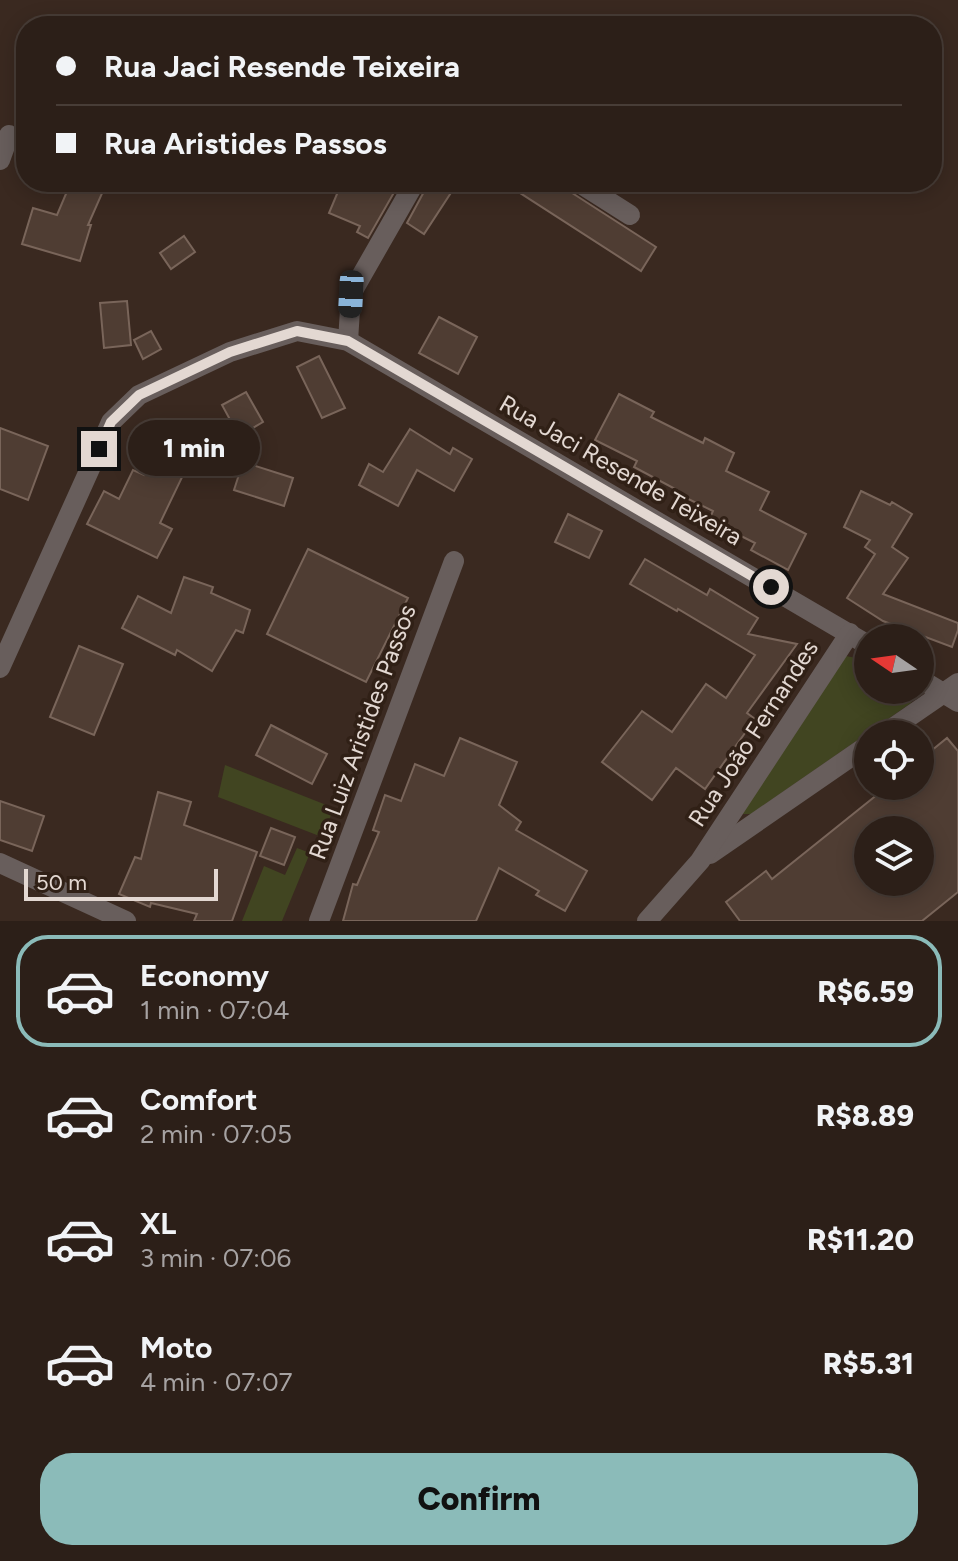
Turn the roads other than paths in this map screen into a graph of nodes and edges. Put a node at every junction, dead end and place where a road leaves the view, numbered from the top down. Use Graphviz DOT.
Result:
graph roads {
  1 [pos="9,135"];
  2 [pos="0,160"];
  3 [pos="409,192"];
  4 [pos="594,192"];
  5 [pos="630,215"];
  6 [pos="348,341"];
  7 [pos="454,561"];
  8 [pos="850,633"];
  9 [pos="854,636"];
  10 [pos="0,668"];
  11 [pos="934,685"];
  12 [pos="953,693"];
  13 [pos="908,720"];
  14 [pos="854,755"];
  15 [pos="700,861"];
  16 [pos="0,863"];
  17 [pos="126,921"];
  18 [pos="319,921"];
  19 [pos="647,921"];
  1 -- 2 [label="street"];
  3 -- 6 [label="street"];
  4 -- 5 [label="street"];
  6 -- 8 [label="street, Rua Jaci Resende Teixeira"];
  6 -- 10 [label="street, Rua Jaci Resende Teixeira"];
  7 -- 18 [label="street, Rua Luiz Aristides Passos"];
  8 -- 9 [label="street, Rua Jaci Resende Teixeira"];
  8 -- 15 [label="street, Rua João Fernandes"];
  11 -- 12 [label="street"];
  12 -- 13 [label="street"];
  14 -- 15 [label="street, Rua João Fernandes"];
  15 -- 19 [label="street, Rua João Fernandes"];
  16 -- 17 [label="street"];
}
